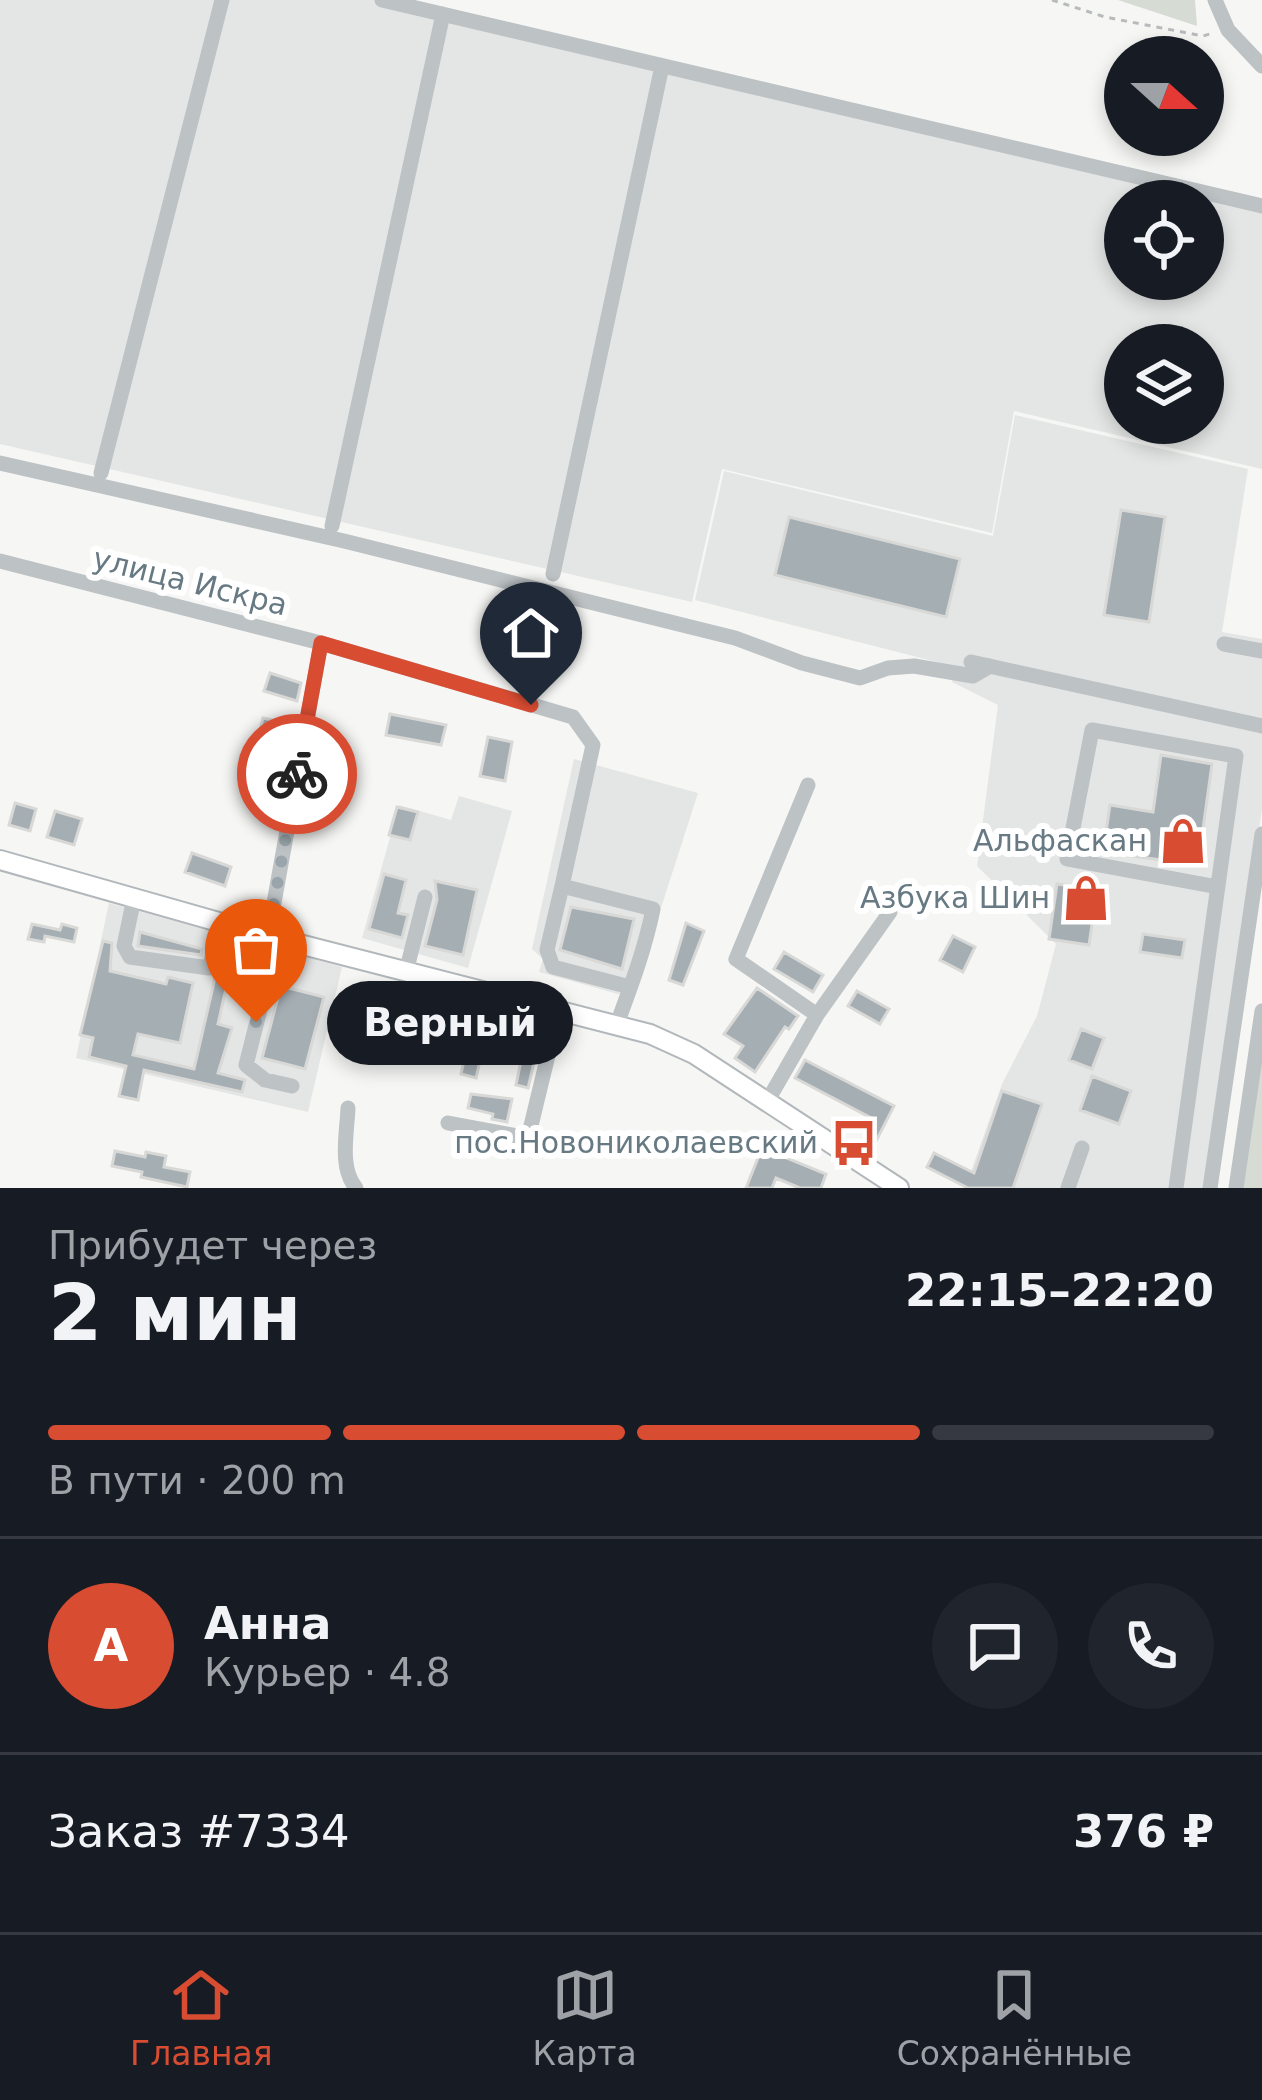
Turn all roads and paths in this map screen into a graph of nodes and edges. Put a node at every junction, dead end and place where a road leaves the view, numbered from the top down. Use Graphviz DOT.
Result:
graph roads {
  1 [pos="222,0"];
  2 [pos="382,0"];
  3 [pos="1052,0"];
  4 [pos="1215,0"];
  5 [pos="443,14"];
  6 [pos="1228,29"];
  7 [pos="662,66"];
  8 [pos="1262,66"];
  9 [pos="1262,206"];
  10 [pos="0,464"];
  11 [pos="101,472"];
  12 [pos="332,526"];
  13 [pos="0,561"];
  14 [pos="553,574"];
  15 [pos="321,643"];
  16 [pos="1223,644"];
  17 [pos="1262,651"];
  18 [pos="971,662"];
  19 [pos="990,666"];
  20 [pos="1262,726"];
  21 [pos="808,785"];
  22 [pos="1262,834"];
  23 [pos="0,860"];
  24 [pos="562,886"];
  25 [pos="1218,886"];
  26 [pos="425,897"];
  27 [pos="134,898"];
  28 [pos="890,912"];
  29 [pos="223,923"];
  30 [pos="273,937"];
  31 [pos="406,972"];
  32 [pos="630,987"];
  33 [pos="559,1010"];
  34 [pos="1262,1011"];
  35 [pos="818,1016"];
  36 [pos="617,1024"];
  37 [pos="292,1086"];
  38 [pos="768,1100"];
  39 [pos="348,1108"];
  40 [pos="448,1123"];
  41 [pos="1082,1148"];
  42 [pos="356,1188"];
  43 [pos="899,1188"];
  44 [pos="1068,1188"];
  45 [pos="1176,1188"];
  46 [pos="1210,1188"];
  47 [pos="1236,1188"];
  1 -- 11 [label="street"];
  2 -- 5 [label="street"];
  3 -- 6 [label="path"];
  4 -- 6 [label="street"];
  5 -- 7 [label="street"];
  5 -- 12 [label="street"];
  6 -- 8 [label="street"];
  7 -- 9 [label="street"];
  7 -- 14 [label="street"];
  10 -- 19 [label="street"];
  13 -- 15 [label="street, улица Искра"];
  15 -- 24 [label="street, улица Искра"];
  15 -- 30 [label="street"];
  16 -- 17 [label="street"];
  18 -- 19 [label="street"];
  19 -- 20 [label="street"];
  21 -- 35 [label="street"];
  22 -- 46 [label="street"];
  23 -- 27 [label="main road"];
  24 -- 32 [label="street"];
  24 -- 32 [label="street"];
  25 -- 25 [label="street"];
  25 -- 45 [label="street"];
  26 -- 31 [label="street"];
  27 -- 29 [label="main road"];
  27 -- 29 [label="street"];
  28 -- 35 [label="street"];
  29 -- 30 [label="main road"];
  30 -- 31 [label="main road"];
  30 -- 37 [label="street"];
  31 -- 33 [label="main road"];
  32 -- 36 [label="street"];
  33 -- 36 [label="main road"];
  33 -- 40 [label="street"];
  34 -- 47 [label="street"];
  35 -- 38 [label="street"];
  36 -- 38 [label="main road"];
  38 -- 43 [label="main road"];
  39 -- 42 [label="street"];
  41 -- 44 [label="street"];
}
